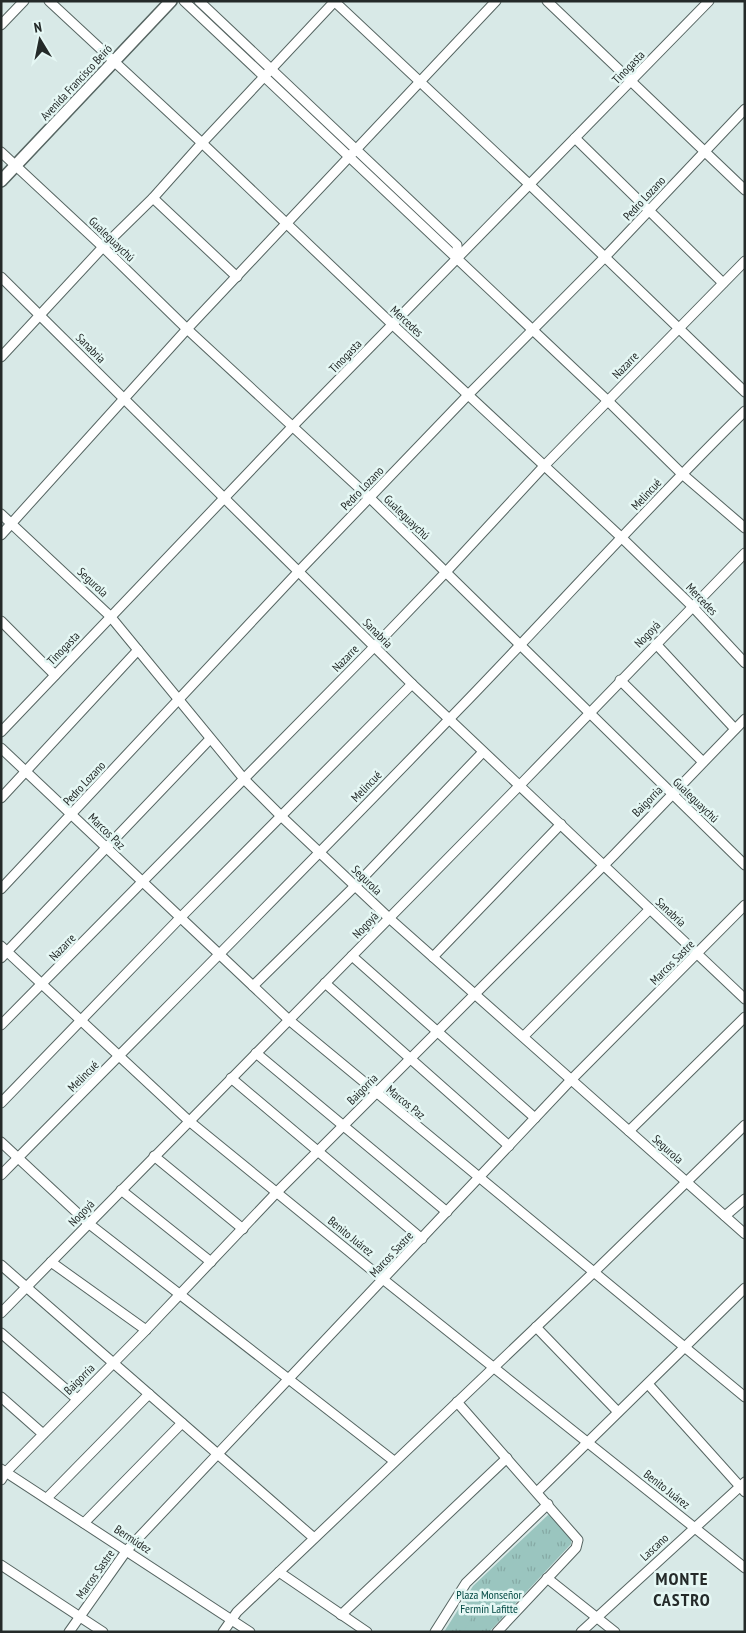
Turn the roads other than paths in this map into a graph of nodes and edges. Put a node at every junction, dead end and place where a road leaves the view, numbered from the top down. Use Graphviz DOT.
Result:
graph roads {
  1 [pos="24,1"];
  2 [pos="49,1"];
  3 [pos="170,1"];
  4 [pos="184,1"];
  5 [pos="199,1"];
  6 [pos="335,1"];
  7 [pos="496,1"];
  8 [pos="547,1"];
  9 [pos="709,1"];
  10 [pos="1,25"];
  11 [pos="113,62"];
  12 [pos="271,70"];
  13 [pos="264,77"];
  14 [pos="632,81"];
  15 [pos="421,82"];
  16 [pos="745,109"];
  17 [pos="575,138"];
  18 [pos="202,143"];
  19 [pos="357,151"];
  20 [pos="705,151"];
  21 [pos="1,152"];
  22 [pos="350,158"];
  23 [pos="16,166"];
  24 [pos="1,181"];
  25 [pos="530,185"];
  26 [pos="745,190"];
  27 [pos="153,198"];
  28 [pos="649,210"];
  29 [pos="287,222"];
  30 [pos="104,247"];
  31 [pos="605,257"];
  32 [pos="458,258"];
  33 [pos="745,261"];
  34 [pos="1,277"];
  35 [pos="236,277"];
  36 [pos="723,283"];
  37 [pos="40,315"];
  38 [pos="393,325"];
  39 [pos="679,328"];
  40 [pos="187,329"];
  41 [pos="532,330"];
  42 [pos="1,358"];
  43 [pos="745,392"];
  44 [pos="468,395"];
  45 [pos="124,398"];
  46 [pos="608,401"];
  47 [pos="745,411"];
  48 [pos="292,427"];
  49 [pos="545,465"];
  50 [pos="682,473"];
  51 [pos="226,498"];
  52 [pos="370,498"];
  53 [pos="1,514"];
  54 [pos="12,524"];
  55 [pos="745,528"];
  56 [pos="1,535"];
  57 [pos="622,538"];
  58 [pos="745,552"];
  59 [pos="299,571"];
  60 [pos="446,572"];
  61 [pos="692,606"];
  62 [pos="110,616"];
  63 [pos="1,621"];
  64 [pos="656,644"];
  65 [pos="519,646"];
  66 [pos="374,647"];
  67 [pos="138,650"];
  68 [pos="745,663"];
  69 [pos="55,675"];
  70 [pos="620,680"];
  71 [pos="412,684"];
  72 [pos="178,699"];
  73 [pos="589,714"];
  74 [pos="449,719"];
  75 [pos="745,719"];
  76 [pos="735,729"];
  77 [pos="1,732"];
  78 [pos="210,739"];
  79 [pos="1,748"];
  80 [pos="483,752"];
  81 [pos="702,762"];
  82 [pos="26,771"];
  83 [pos="244,779"];
  84 [pos="520,785"];
  85 [pos="672,794"];
  86 [pos="1,798"];
  87 [pos="72,814"];
  88 [pos="282,817"];
  89 [pos="561,824"];
  90 [pos="106,847"];
  91 [pos="319,852"];
  92 [pos="745,864"];
  93 [pos="603,865"];
  94 [pos="143,882"];
  95 [pos="355,886"];
  96 [pos="1,889"];
  97 [pos="745,905"];
  98 [pos="650,909"];
  99 [pos="180,918"];
  100 [pos="389,918"];
  101 [pos="3,952"];
  102 [pos="698,954"];
  103 [pos="219,955"];
  104 [pos="352,956"];
  105 [pos="434,956"];
  106 [pos="325,982"];
  107 [pos="42,985"];
  108 [pos="253,986"];
  109 [pos="476,994"];
  110 [pos="745,999"];
  111 [pos="745,1017"];
  112 [pos="80,1020"];
  113 [pos="289,1020"];
  114 [pos="1,1025"];
  115 [pos="438,1031"];
  116 [pos="524,1036"];
  117 [pos="256,1053"];
  118 [pos="120,1057"];
  119 [pos="411,1058"];
  120 [pos="231,1078"];
  121 [pos="572,1079"];
  122 [pos="376,1093"];
  123 [pos="1,1103"];
  124 [pos="535,1118"];
  125 [pos="189,1121"];
  126 [pos="344,1125"];
  127 [pos="745,1125"];
  128 [pos="629,1131"];
  129 [pos="1,1142"];
  130 [pos="509,1146"];
  131 [pos="318,1151"];
  132 [pos="154,1156"];
  133 [pos="18,1158"];
  134 [pos="1,1175"];
  135 [pos="479,1178"];
  136 [pos="686,1182"];
  137 [pos="121,1190"];
  138 [pos="277,1192"];
  139 [pos="745,1199"];
  140 [pos="447,1212"];
  141 [pos="725,1216"];
  142 [pos="88,1224"];
  143 [pos="243,1229"];
  144 [pos="745,1234"];
  145 [pos="422,1239"];
  146 [pos="51,1262"];
  147 [pos="211,1262"];
  148 [pos="1,1265"];
  149 [pos="594,1272"];
  150 [pos="384,1280"];
  151 [pos="27,1287"];
  152 [pos="745,1288"];
  153 [pos="179,1295"];
  154 [pos="1,1313"];
  155 [pos="536,1327"];
  156 [pos="146,1330"];
  157 [pos="1,1333"];
  158 [pos="685,1347"];
  159 [pos="114,1362"];
  160 [pos="494,1367"];
  161 [pos="288,1379"];
  162 [pos="648,1384"];
  163 [pos="149,1394"];
  164 [pos="743,1394"];
  165 [pos="1,1397"];
  166 [pos="77,1399"];
  167 [pos="458,1402"];
  168 [pos="618,1412"];
  169 [pos="182,1423"];
  170 [pos="43,1434"];
  171 [pos="588,1442"];
  172 [pos="218,1454"];
  173 [pos="507,1458"];
  174 [pos="394,1462"];
  175 [pos="3,1473"];
  176 [pos="743,1487"];
  177 [pos="537,1492"];
  178 [pos="47,1498"];
  179 [pos="548,1504"];
  180 [pos="84,1523"];
  181 [pos="694,1527"];
  182 [pos="314,1538"];
  183 [pos="127,1550"];
  184 [pos="1,1565"];
  185 [pos="745,1568"];
  186 [pos="279,1572"];
  187 [pos="548,1578"];
  188 [pos="341,1615"];
  189 [pos="80,1617"];
  190 [pos="596,1617"];
  191 [pos="231,1619"];
  192 [pos="70,1632"];
  193 [pos="102,1632"];
  194 [pos="222,1632"];
  195 [pos="250,1632"];
  196 [pos="367,1632"];
  197 [pos="435,1632"];
  198 [pos="497,1632"];
  199 [pos="581,1632"];
  200 [pos="615,1632"];
  1 -- 10 [label="street"];
  2 -- 11 [label="street, Mercedes"];
  3 -- 11 [label="main road, Avenida Francisco Beiró"];
  4 -- 13 [label="street"];
  5 -- 12 [label="street"];
  6 -- 12 [label="street"];
  6 -- 15 [label="street"];
  7 -- 15 [label="street"];
  8 -- 14 [label="street"];
  9 -- 14 [label="street, Tinogasta"];
  11 -- 18 [label="street, Mercedes"];
  11 -- 23 [label="main road, Avenida Francisco Beiró"];
  12 -- 13 [label="street"];
  12 -- 19 [label="street"];
  13 -- 18 [label="street"];
  13 -- 22 [label="street"];
  14 -- 17 [label="street, Tinogasta"];
  14 -- 20 [label="street"];
  15 -- 19 [label="street"];
  15 -- 25 [label="street"];
  16 -- 20 [label="street, Pedro Lozano"];
  17 -- 25 [label="street, Tinogasta"];
  17 -- 28 [label="street"];
  18 -- 27 [label="street"];
  18 -- 29 [label="street, Mercedes"];
  19 -- 22 [label="street"];
  19 -- 32 [label="street"];
  20 -- 26 [label="street"];
  20 -- 28 [label="street, Pedro Lozano"];
  21 -- 23 [label="street, Gualeguaychú"];
  22 -- 29 [label="street"];
  22 -- 32 [label="street"];
  23 -- 24 [label="main road, Avenida Francisco Beiró"];
  23 -- 30 [label="street, Gualeguaychú"];
  25 -- 31 [label="street"];
  25 -- 32 [label="street, Tinogasta"];
  27 -- 30 [label="street"];
  27 -- 35 [label="street"];
  28 -- 31 [label="street, Pedro Lozano"];
  28 -- 36 [label="street"];
  29 -- 35 [label="street"];
  29 -- 38 [label="street, Mercedes"];
  30 -- 37 [label="street"];
  30 -- 40 [label="street, Gualeguaychú"];
  31 -- 39 [label="street"];
  31 -- 41 [label="street, Pedro Lozano"];
  32 -- 38 [label="street, Tinogasta"];
  32 -- 41 [label="street"];
  33 -- 36 [label="street, Nazarre"];
  34 -- 37 [label="street, Sanabria"];
  35 -- 40 [label="street"];
  36 -- 39 [label="street, Nazarre"];
  37 -- 42 [label="street"];
  37 -- 45 [label="street, Sanabria"];
  38 -- 44 [label="street, Mercedes"];
  38 -- 48 [label="street, Tinogasta"];
  39 -- 43 [label="street"];
  39 -- 46 [label="street, Nazarre"];
  40 -- 45 [label="street"];
  40 -- 48 [label="street, Gualeguaychú"];
  41 -- 44 [label="street, Pedro Lozano"];
  41 -- 46 [label="street"];
  44 -- 49 [label="street, Mercedes"];
  44 -- 52 [label="street, Pedro Lozano"];
  45 -- 51 [label="street, Sanabria"];
  45 -- 54 [label="street"];
  46 -- 49 [label="street, Nazarre"];
  46 -- 50 [label="street"];
  47 -- 50 [label="street, Melincué"];
  48 -- 51 [label="street, Tinogasta"];
  48 -- 52 [label="street, Gualeguaychú"];
  49 -- 57 [label="street, Mercedes"];
  49 -- 60 [label="street, Nazarre"];
  50 -- 55 [label="street"];
  50 -- 57 [label="street, Melincué"];
  51 -- 59 [label="street, Sanabria"];
  51 -- 62 [label="street, Tinogasta"];
  52 -- 59 [label="street, Pedro Lozano"];
  52 -- 60 [label="street, Gualeguaychú"];
  53 -- 54 [label="street, Segurola"];
  54 -- 56 [label="street"];
  54 -- 62 [label="street, Segurola"];
  57 -- 61 [label="street, Mercedes"];
  57 -- 65 [label="street, Melincué"];
  58 -- 61 [label="street, Nogoyá"];
  59 -- 66 [label="street, Sanabria"];
  59 -- 72 [label="street, Pedro Lozano"];
  60 -- 65 [label="street, Gualeguaychú"];
  60 -- 66 [label="street, Nazarre"];
  61 -- 64 [label="street, Nogoyá"];
  61 -- 68 [label="street, Mercedes"];
  62 -- 67 [label="street, Segurola"];
  62 -- 69 [label="street, Tinogasta"];
  63 -- 69 [label="street"];
  64 -- 70 [label="street, Nogoyá"];
  64 -- 76 [label="street"];
  65 -- 73 [label="street, Gualeguaychú"];
  65 -- 74 [label="street, Melincué"];
  66 -- 71 [label="street, Sanabria"];
  66 -- 83 [label="street, Nazarre"];
  67 -- 72 [label="street, Segurola"];
  67 -- 82 [label="street"];
  69 -- 77 [label="street, Tinogasta"];
  70 -- 73 [label="street, Nogoyá"];
  70 -- 81 [label="street"];
  71 -- 74 [label="street, Sanabria"];
  71 -- 88 [label="street"];
  72 -- 78 [label="street, Segurola"];
  72 -- 87 [label="street, Pedro Lozano"];
  73 -- 84 [label="street, Nogoyá"];
  73 -- 85 [label="street, Gualeguaychú"];
  74 -- 80 [label="street, Sanabria"];
  74 -- 91 [label="street, Melincué"];
  75 -- 76 [label="street, Baigorria"];
  76 -- 81 [label="street, Baigorria"];
  78 -- 83 [label="street, Segurola"];
  78 -- 90 [label="street"];
  79 -- 82 [label="street, Marcos Paz"];
  80 -- 84 [label="street, Sanabria"];
  80 -- 95 [label="street"];
  81 -- 85 [label="street, Baigorria"];
  82 -- 86 [label="street"];
  82 -- 87 [label="street, Marcos Paz"];
  83 -- 88 [label="street, Segurola"];
  83 -- 94 [label="street, Nazarre"];
  84 -- 89 [label="street, Sanabria"];
  84 -- 100 [label="street, Nogoyá"];
  85 -- 92 [label="street, Gualeguaychú"];
  85 -- 93 [label="street, Baigorria"];
  87 -- 90 [label="street, Marcos Paz"];
  87 -- 96 [label="street, Pedro Lozano"];
  88 -- 91 [label="street, Segurola"];
  88 -- 99 [label="street"];
  89 -- 93 [label="street, Sanabria"];
  89 -- 105 [label="street"];
  90 -- 94 [label="street, Marcos Paz"];
  90 -- 101 [label="street"];
  91 -- 95 [label="street, Segurola"];
  91 -- 103 [label="street, Melincué"];
  93 -- 98 [label="street, Sanabria"];
  93 -- 109 [label="street, Baigorria"];
  94 -- 99 [label="street, Marcos Paz"];
  94 -- 107 [label="street, Nazarre"];
  95 -- 100 [label="street, Segurola"];
  95 -- 108 [label="street"];
  97 -- 102 [label="street, Marcos Sastre"];
  98 -- 102 [label="street, Sanabria"];
  98 -- 116 [label="street"];
  99 -- 103 [label="street, Marcos Paz"];
  99 -- 112 [label="street"];
  100 -- 104 [label="street, Nogoyá"];
  100 -- 105 [label="street, Segurola"];
  101 -- 107 [label="street, Benito Juárez"];
  102 -- 110 [label="street, Sanabria"];
  102 -- 121 [label="street, Marcos Sastre"];
  103 -- 108 [label="street, Marcos Paz"];
  103 -- 118 [label="street, Melincué"];
  104 -- 106 [label="street, Nogoyá"];
  104 -- 115 [label="street"];
  105 -- 109 [label="street, Segurola"];
  106 -- 113 [label="street, Nogoyá"];
  106 -- 119 [label="street"];
  107 -- 112 [label="street, Benito Juárez"];
  107 -- 114 [label="street, Nazarre"];
  108 -- 113 [label="street, Marcos Paz"];
  109 -- 115 [label="street, Baigorria"];
  109 -- 116 [label="street, Segurola"];
  111 -- 128 [label="street"];
  112 -- 118 [label="street, Benito Juárez"];
  112 -- 123 [label="street"];
  113 -- 117 [label="street, Nogoyá"];
  113 -- 122 [label="street, Marcos Paz"];
  115 -- 119 [label="street, Baigorria"];
  115 -- 124 [label="street"];
  116 -- 121 [label="street, Segurola"];
  117 -- 120 [label="street, Nogoyá"];
  117 -- 126 [label="street"];
  118 -- 125 [label="street, Benito Juárez"];
  118 -- 133 [label="street, Melincué"];
  119 -- 122 [label="street, Baigorria"];
  119 -- 130 [label="street"];
  120 -- 125 [label="street, Nogoyá"];
  120 -- 131 [label="street"];
  121 -- 124 [label="street, Marcos Sastre"];
  121 -- 128 [label="street, Segurola"];
  122 -- 126 [label="street, Baigorria"];
  122 -- 135 [label="street, Marcos Paz"];
  124 -- 130 [label="street, Marcos Sastre"];
  125 -- 132 [label="street, Nogoyá"];
  125 -- 138 [label="street, Benito Juárez"];
  126 -- 131 [label="street, Baigorria"];
  126 -- 140 [label="street"];
  127 -- 136 [label="street"];
  128 -- 136 [label="street, Segurola"];
  129 -- 133 [label="street"];
  130 -- 135 [label="street, Marcos Sastre"];
  131 -- 138 [label="street, Baigorria"];
  131 -- 145 [label="street"];
  132 -- 137 [label="street, Nogoyá"];
  132 -- 143 [label="street"];
  133 -- 134 [label="street, Melincué"];
  133 -- 142 [label="street"];
  135 -- 140 [label="street, Marcos Sastre"];
  135 -- 149 [label="street, Marcos Paz"];
  136 -- 141 [label="street, Segurola"];
  136 -- 149 [label="street"];
  137 -- 142 [label="street, Nogoyá"];
  137 -- 147 [label="street"];
  138 -- 143 [label="street, Baigorria"];
  138 -- 150 [label="street, Benito Juárez"];
  139 -- 141 [label="street"];
  140 -- 145 [label="street, Marcos Sastre"];
  141 -- 144 [label="street, Segurola"];
  142 -- 146 [label="street, Nogoyá"];
  142 -- 153 [label="street"];
  143 -- 147 [label="street, Baigorria"];
  145 -- 150 [label="street, Marcos Sastre"];
  146 -- 151 [label="street, Nogoyá"];
  146 -- 156 [label="street"];
  147 -- 153 [label="street, Baigorria"];
  148 -- 151 [label="street"];
  149 -- 155 [label="street"];
  149 -- 158 [label="street, Marcos Paz"];
  150 -- 160 [label="street, Benito Juárez"];
  150 -- 161 [label="street, Marcos Sastre"];
  151 -- 154 [label="street, Nogoyá"];
  151 -- 159 [label="street"];
  152 -- 158 [label="street"];
  153 -- 156 [label="street, Baigorria"];
  153 -- 161 [label="street"];
  155 -- 160 [label="street"];
  155 -- 168 [label="street"];
  156 -- 159 [label="street, Baigorria"];
  157 -- 166 [label="street"];
  158 -- 162 [label="street"];
  158 -- 164 [label="street, Marcos Paz"];
  159 -- 163 [label="street"];
  159 -- 166 [label="street, Baigorria"];
  160 -- 167 [label="street"];
  160 -- 171 [label="street, Benito Juárez"];
  161 -- 172 [label="street, Marcos Sastre"];
  161 -- 174 [label="street"];
  162 -- 168 [label="street"];
  162 -- 176 [label="street"];
  163 -- 169 [label="street"];
  163 -- 178 [label="street"];
  165 -- 170 [label="street"];
  166 -- 170 [label="street, Baigorria"];
  167 -- 173 [label="street"];
  167 -- 174 [label="street"];
  168 -- 171 [label="street"];
  169 -- 172 [label="street"];
  169 -- 180 [label="street"];
  170 -- 175 [label="street, Baigorria"];
  171 -- 177 [label="street"];
  171 -- 181 [label="street, Benito Juárez"];
  172 -- 182 [label="street"];
  172 -- 183 [label="street, Marcos Sastre"];
  173 -- 177 [label="street"];
  173 -- 188 [label="street"];
  174 -- 182 [label="street"];
  175 -- 178 [label="street, Bermúdez"];
  176 -- 181 [label="street, Lascano"];
  177 -- 179 [label="street"];
  178 -- 180 [label="street, Bermúdez"];
  179 -- 187 [label="street"];
  179 -- 197 [label="street"];
  180 -- 183 [label="street, Bermúdez"];
  181 -- 185 [label="street, Benito Juárez"];
  181 -- 190 [label="street, Lascano"];
  182 -- 186 [label="street"];
  183 -- 189 [label="street, Marcos Sastre"];
  183 -- 191 [label="street, Bermúdez"];
  184 -- 189 [label="street"];
  186 -- 188 [label="street"];
  186 -- 191 [label="street"];
  187 -- 190 [label="street"];
  187 -- 198 [label="street"];
  188 -- 196 [label="street"];
  189 -- 192 [label="street, Marcos Sastre"];
  189 -- 193 [label="street"];
  190 -- 199 [label="street, Lascano"];
  190 -- 200 [label="street"];
  191 -- 194 [label="street"];
  191 -- 195 [label="street, Bermúdez"];
}
